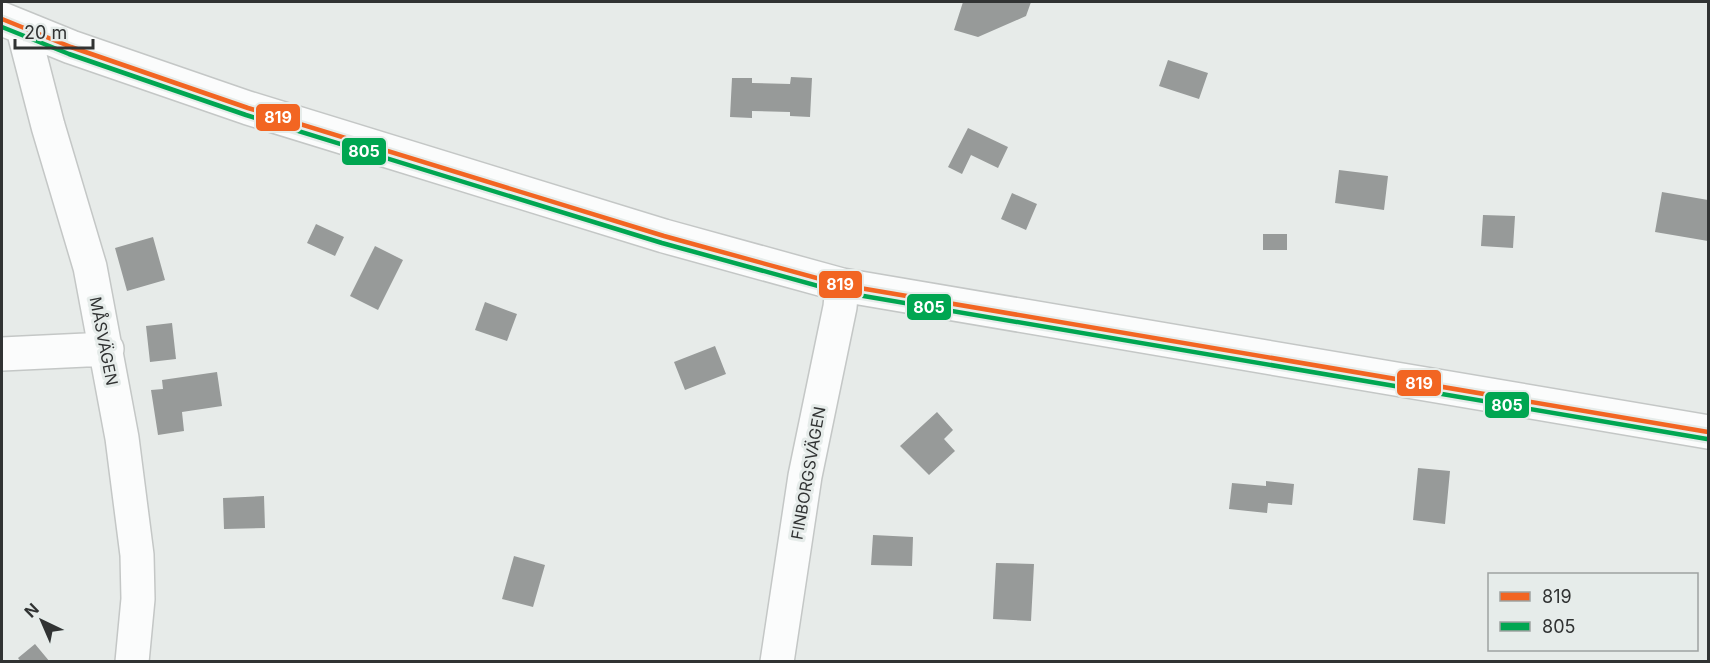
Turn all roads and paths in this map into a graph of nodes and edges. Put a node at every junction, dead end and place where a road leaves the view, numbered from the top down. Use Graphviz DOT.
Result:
graph roads {
  1 [pos="12,24"];
  2 [pos="842,285"];
  3 [pos="107,349"];
  4 [pos="2,354"];
  5 [pos="1708,432"];
  6 [pos="132,662"];
  7 [pos="777,662"];
  1 -- 2 [label="street"];
  1 -- 3 [label="street, MÅSVÄGEN"];
  2 -- 5 [label="street"];
  2 -- 7 [label="street, FINBORGSVÄGEN"];
  3 -- 4 [label="street"];
  3 -- 6 [label="street, MÅSVÄGEN"];
}
